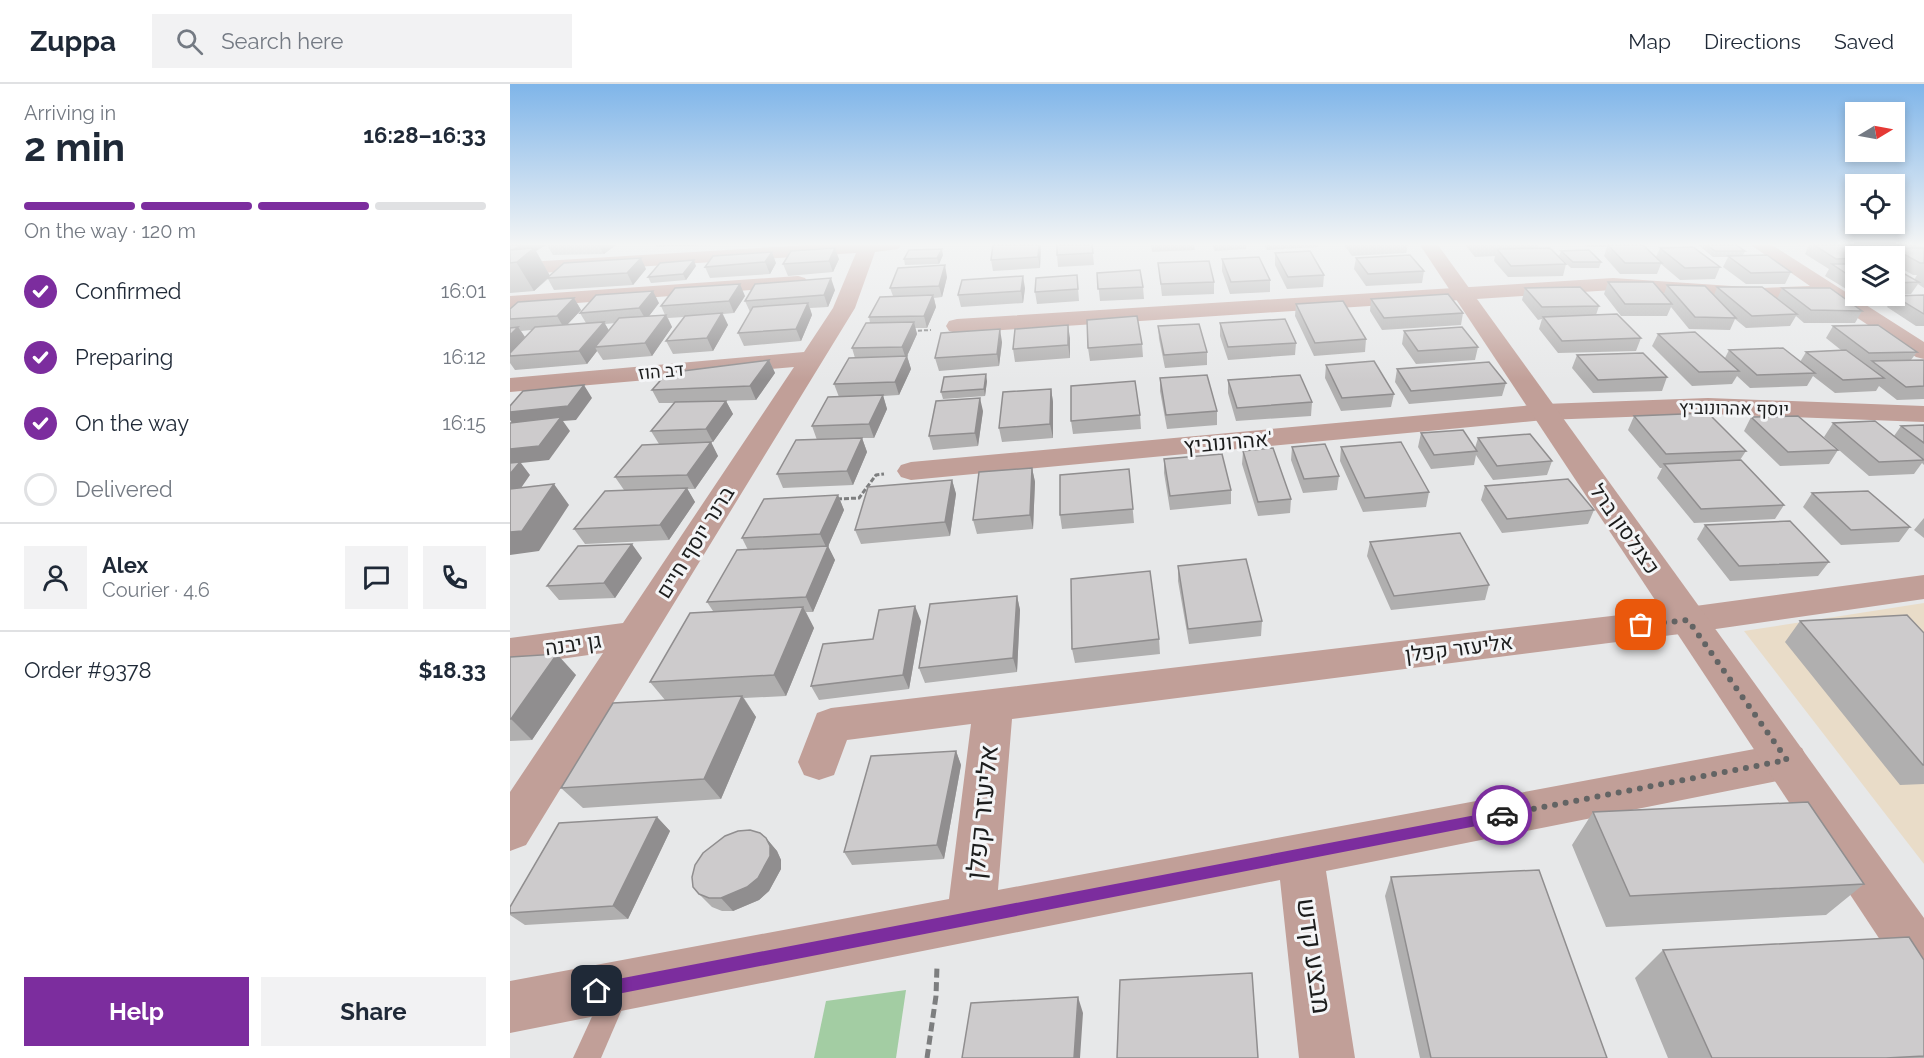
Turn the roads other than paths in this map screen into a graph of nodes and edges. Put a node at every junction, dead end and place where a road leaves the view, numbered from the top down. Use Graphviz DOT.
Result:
graph roads {
  1 [pos="675,290"];
  2 [pos="851,290"];
  3 [pos="1460,290"];
  4 [pos="1516,290"];
  5 [pos="1709,290"];
  6 [pos="1831,291"];
  7 [pos="1462,294"];
  8 [pos="510,302"];
  9 [pos="957,326"];
  10 [pos="1924,352"];
  11 [pos="812,358"];
  12 [pos="510,385"];
  13 [pos="1544,412"];
  14 [pos="1924,414"];
  15 [pos="911,471"];
  16 [pos="1924,587"];
  17 [pos="1688,620"];
  18 [pos="636,635"];
  19 [pos="510,652"];
  20 [pos="993,706"];
  21 [pos="1787,760"];
  22 [pos="819,762"];
  23 [pos="510,830"];
  24 [pos="1300,854"];
  25 [pos="971,918"];
  26 [pos="1924,961"];
  27 [pos="619,987"];
  28 [pos="510,1007"];
  29 [pos="587,1058"];
  30 [pos="1327,1058"];
  1 -- 8 [label="street"];
  2 -- 11 [label="street, ברנר יוסף חיים"];
  3 -- 7 [label="street, כצנלסון ברל"];
  4 -- 7 [label="street"];
  5 -- 6 [label="street"];
  6 -- 10 [label="street"];
  7 -- 9 [label="street"];
  7 -- 13 [label="street, כצנלסון ברל"];
  11 -- 12 [label="street, דב הוז"];
  11 -- 18 [label="street, ברנר יוסף חיים"];
  13 -- 14 [label="street, יוסף אהרונוביץ"];
  13 -- 15 [label="street, אהרונוביץ'"];
  13 -- 17 [label="street, כצנלסון ברל"];
  16 -- 17 [label="street, אליעזר קפלן"];
  17 -- 20 [label="street, אליעזר קפלן"];
  17 -- 21 [label="street, כצנלסון ברל"];
  18 -- 19 [label="street, גן יבנה"];
  18 -- 23 [label="street, ברנר יוסף חיים"];
  20 -- 22 [label="street, אליעזר קפלן"];
  20 -- 25 [label="street, אליעזר קפלן"];
  21 -- 24 [label="street"];
  21 -- 26 [label="street, כצנלסון ברל"];
  24 -- 25 [label="street"];
  24 -- 30 [label="street, מבצע קדש"];
  25 -- 27 [label="street"];
  27 -- 28 [label="street"];
  27 -- 29 [label="lane"];
}
